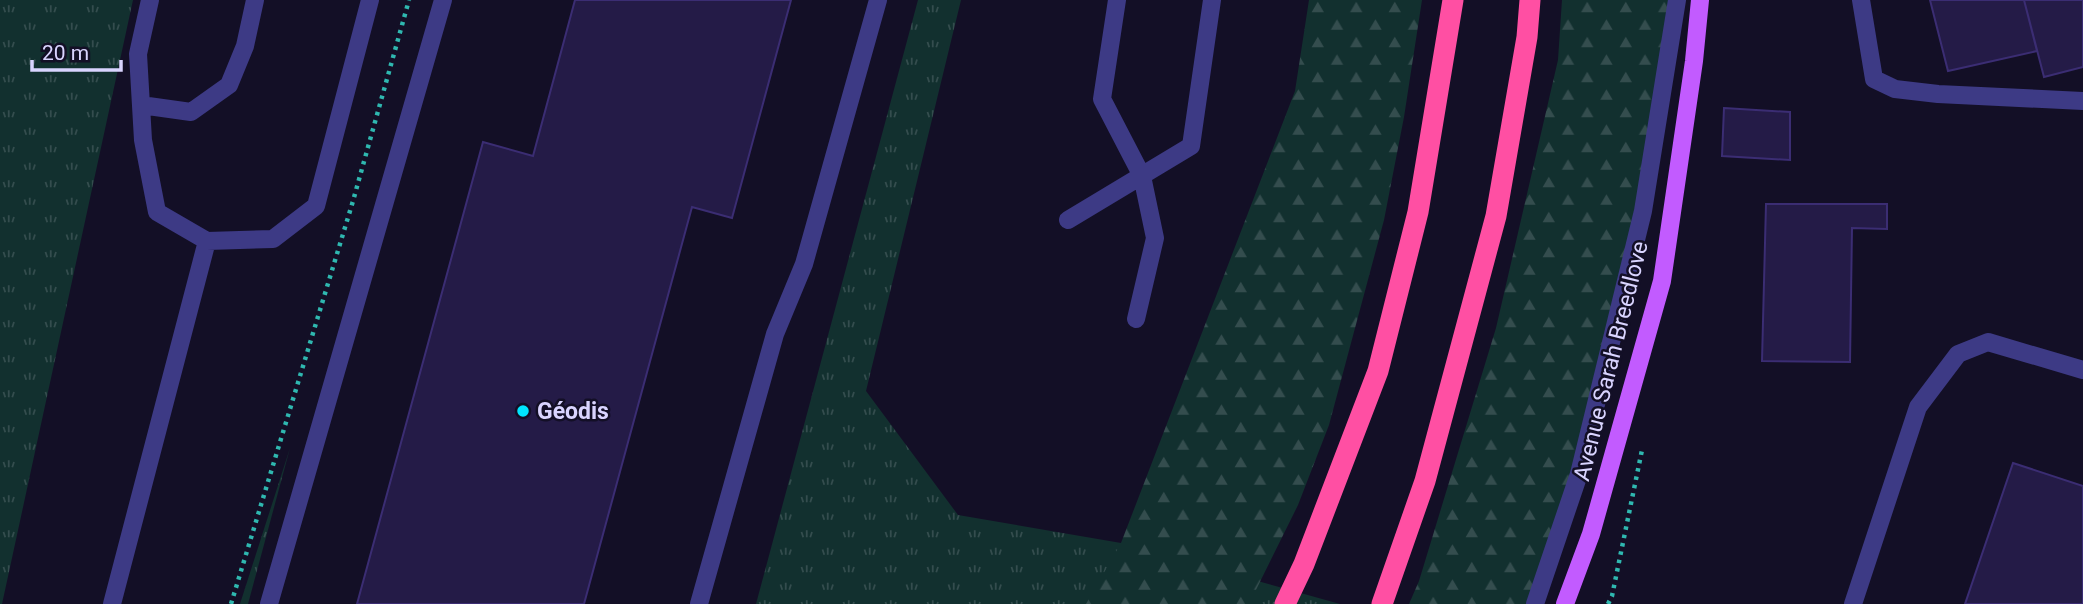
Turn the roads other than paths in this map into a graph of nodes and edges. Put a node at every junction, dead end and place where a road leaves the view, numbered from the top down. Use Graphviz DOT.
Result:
graph roads {
  1 [pos="150,0"];
  2 [pos="255,0"];
  3 [pos="370,0"];
  4 [pos="443,0"];
  5 [pos="878,0"];
  6 [pos="1117,0"];
  7 [pos="1212,0"];
  8 [pos="1453,0"];
  9 [pos="1530,0"];
  10 [pos="1677,0"];
  11 [pos="1700,0"];
  12 [pos="1861,0"];
  13 [pos="2083,101"];
  14 [pos="141,105"];
  15 [pos="1142,176"];
  16 [pos="1068,220"];
  17 [pos="207,241"];
  18 [pos="1136,320"];
  19 [pos="2083,370"];
  20 [pos="112,604"];
  21 [pos="269,604"];
  22 [pos="699,604"];
  23 [pos="1285,604"];
  24 [pos="1382,604"];
  25 [pos="1535,604"];
  26 [pos="1564,604"];
  27 [pos="1853,604"];
  1 -- 14 [label="lane"];
  2 -- 14 [label="lane"];
  3 -- 17 [label="lane"];
  4 -- 21 [label="lane"];
  5 -- 22 [label="lane"];
  6 -- 15 [label="lane"];
  7 -- 15 [label="lane"];
  8 -- 23 [label="highway"];
  9 -- 24 [label="highway"];
  10 -- 25 [label="lane"];
  11 -- 26 [label="main road, Avenue Sarah Breedlove"];
  12 -- 13 [label="lane"];
  14 -- 17 [label="lane"];
  15 -- 16 [label="lane"];
  15 -- 18 [label="lane"];
  17 -- 20 [label="lane"];
  19 -- 27 [label="lane"];
}
